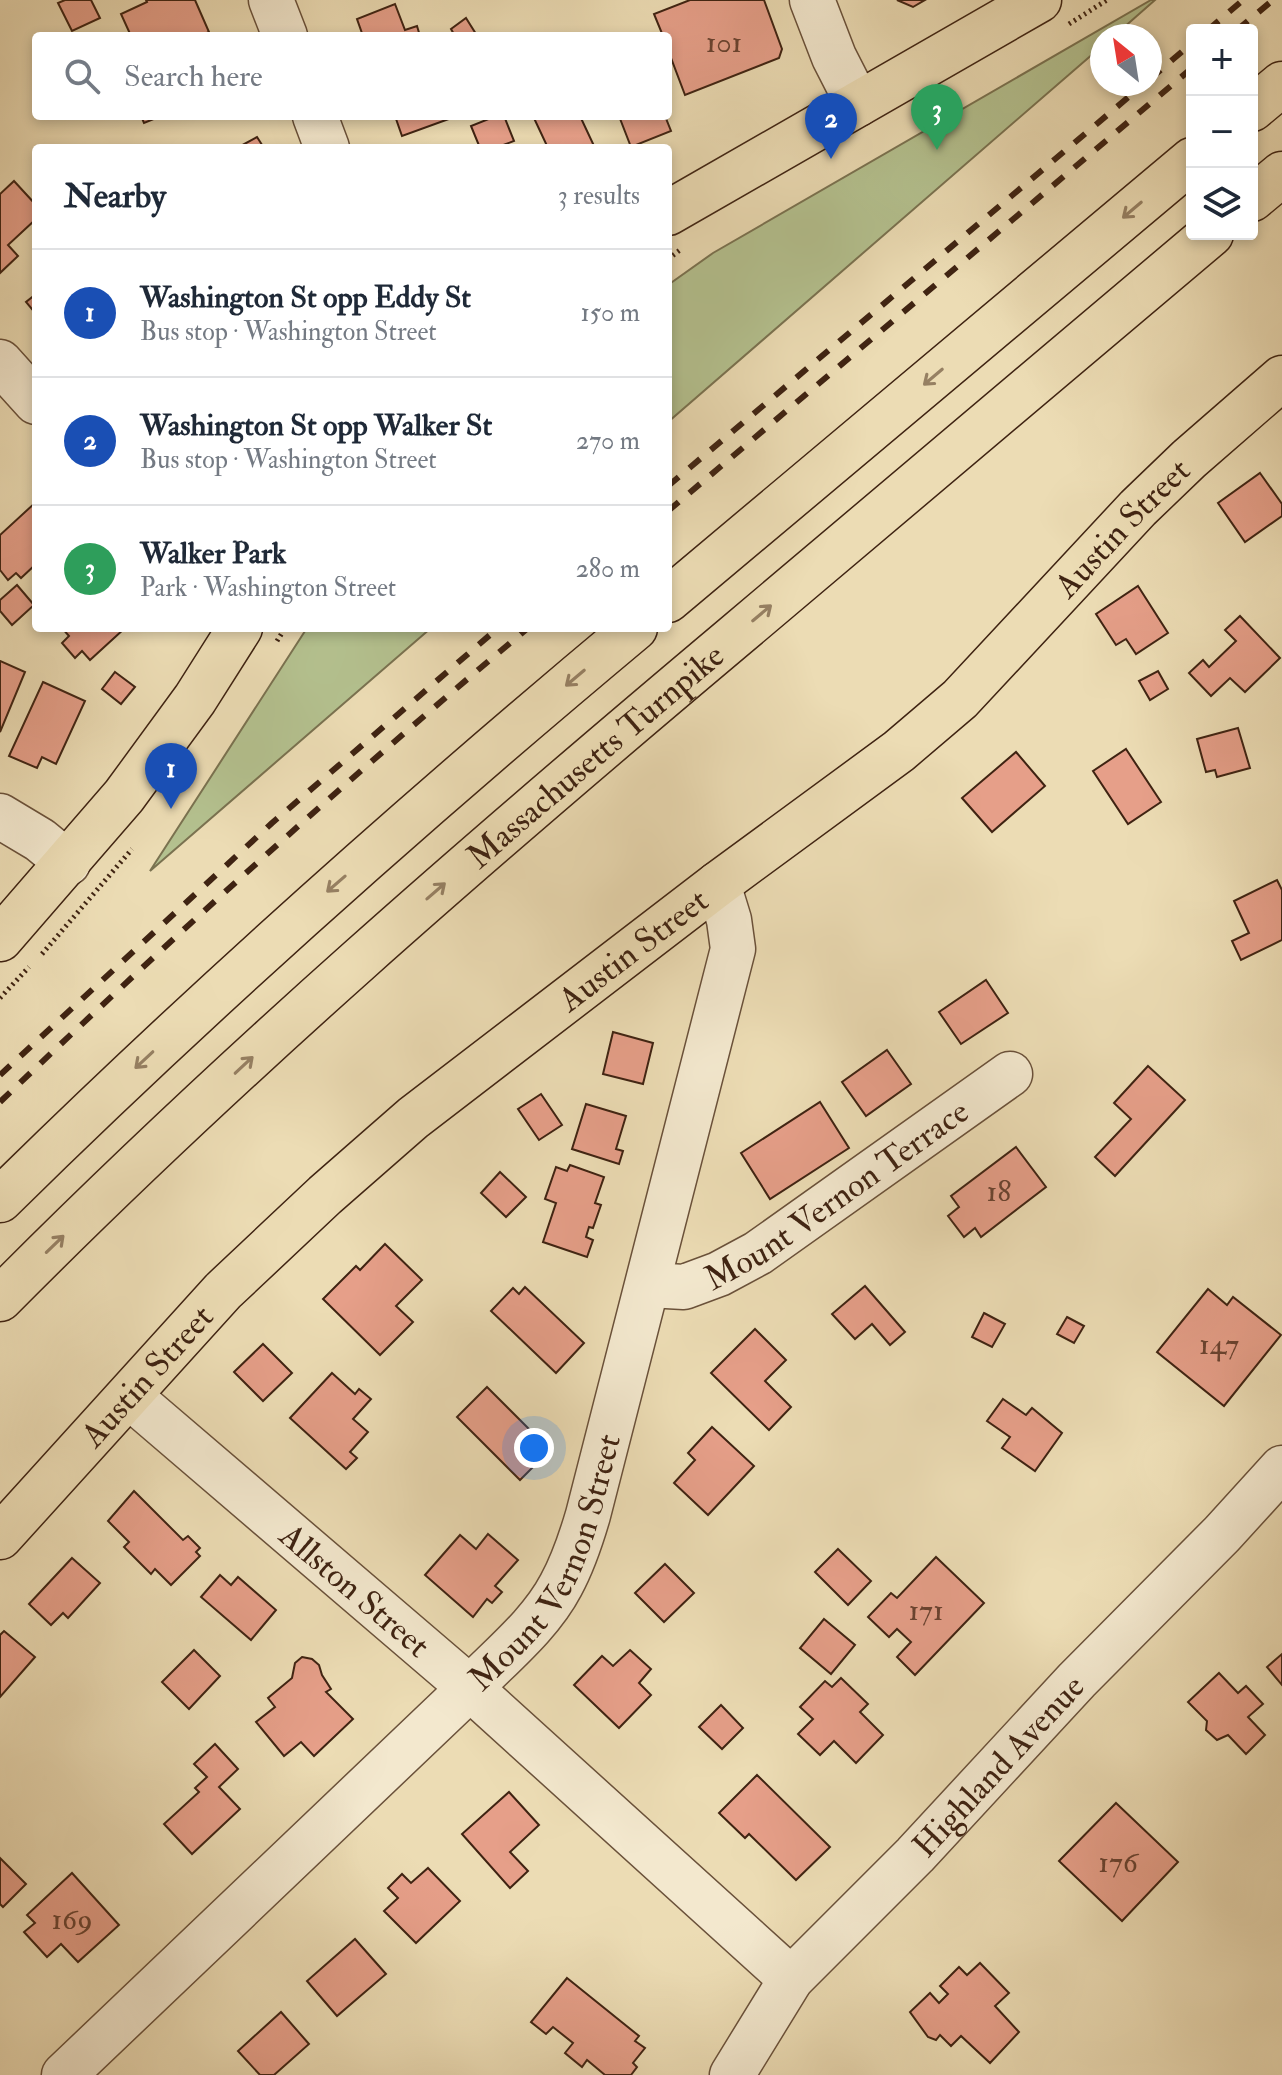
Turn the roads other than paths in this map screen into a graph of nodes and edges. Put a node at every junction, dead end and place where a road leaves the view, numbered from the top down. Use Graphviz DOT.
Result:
graph roads {
  1 [pos="271,0"];
  2 [pos="812,0"];
  3 [pos="1039,0"];
  4 [pos="283,32"];
  5 [pos="1282,84"];
  6 [pos="858,104"];
  7 [pos="1258,104"];
  8 [pos="316,120"];
  9 [pos="326,144"];
  10 [pos="1186,165"];
  11 [pos="1282,174"];
  12 [pos="1258,194"];
  13 [pos="672,211"];
  14 [pos="1204,240"];
  15 [pos="0,362"];
  16 [pos="1282,378"];
  17 [pos="32,398"];
  18 [pos="672,597"];
  19 [pos="237,632"];
  20 [pos="630,632"];
  21 [pos="0,816"];
  22 [pos="68,863"];
  23 [pos="718,884"];
  24 [pos="0,939"];
  25 [pos="1010,1074"];
  26 [pos="0,1200"];
  27 [pos="649,1285"];
  28 [pos="0,1299"];
  29 [pos="129,1396"];
  30 [pos="1282,1468"];
  31 [pos="0,1537"];
  32 [pos="470,1688"];
  33 [pos="791,1979"];
  34 [pos="64,2075"];
  35 [pos="732,2075"];
  1 -- 4 [label="street"];
  2 -- 6 [label="street"];
  3 -- 6 [label="main road"];
  5 -- 7 [label="main road"];
  6 -- 13 [label="main road"];
  8 -- 9 [label="street"];
  10 -- 18 [label="main road, one-way"];
  11 -- 12 [label="main road"];
  28 -- 14 [label="main road, Massachusetts Turnpike, one-way"];
  15 -- 17 [label="street"];
  16 -- 23 [label="main road, Austin Street"];
  19 -- 22 [label="main road"];
  20 -- 26 [label="main road, Massachusetts Turnpike, one-way"];
  21 -- 22 [label="street"];
  22 -- 24 [label="main road"];
  23 -- 27 [label="street, Mount Vernon Street"];
  23 -- 29 [label="main road, Austin Street"];
  25 -- 27 [label="street, Mount Vernon Terrace"];
  27 -- 32 [label="street, Mount Vernon Street"];
  29 -- 31 [label="main road, Austin Street"];
  29 -- 32 [label="street, Allston Street"];
  30 -- 33 [label="street, Highland Avenue"];
  32 -- 33 [label="street, Allston Street"];
  32 -- 34 [label="street, Mount Vernon Street"];
  33 -- 35 [label="street, Highland Avenue"];
}
